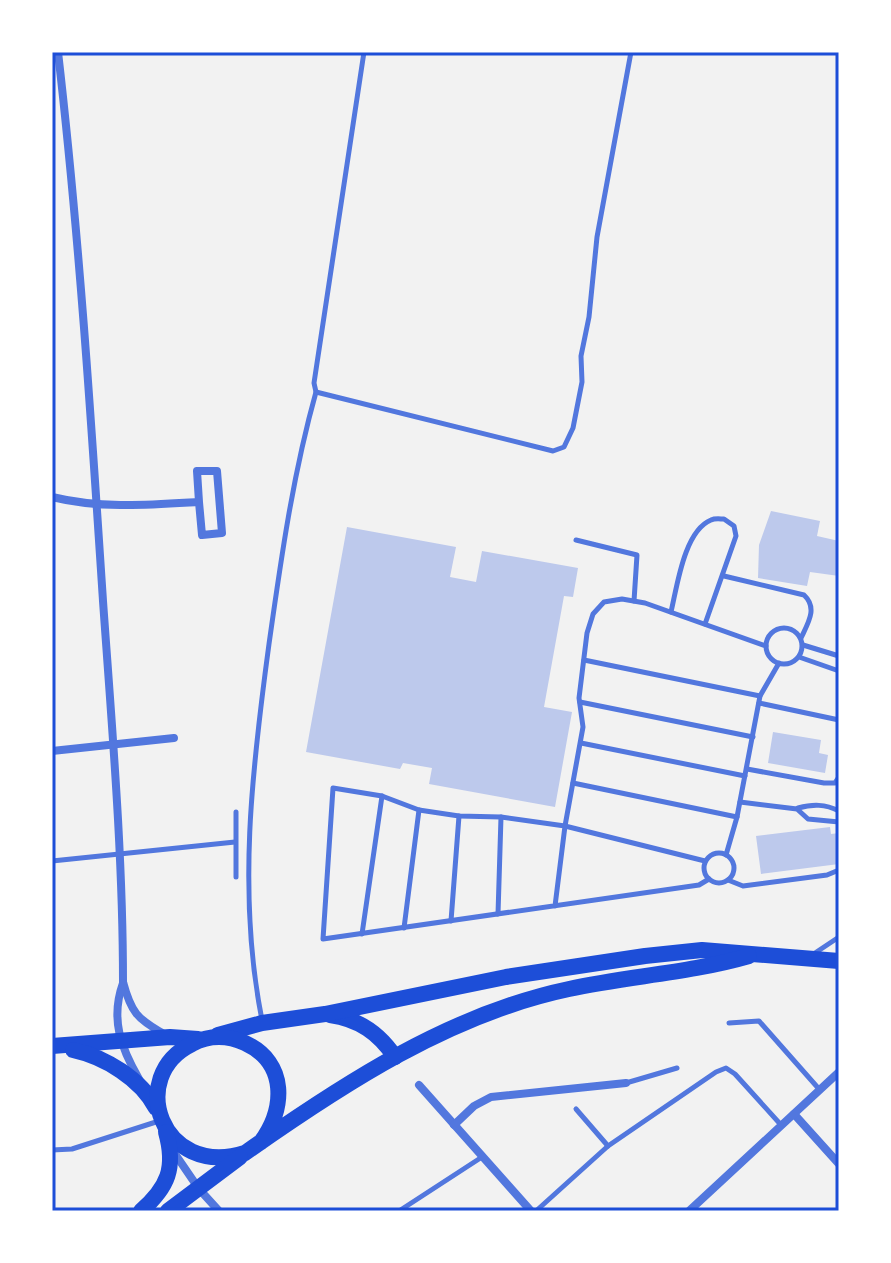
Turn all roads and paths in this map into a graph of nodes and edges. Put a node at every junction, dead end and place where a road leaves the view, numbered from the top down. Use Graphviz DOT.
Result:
graph roads {
  1 [pos="58,52"];
  2 [pos="364,52"];
  3 [pos="631,52"];
  4 [pos="316,392"];
  5 [pos="52,497"];
  6 [pos="199,502"];
  7 [pos="97,505"];
  8 [pos="576,540"];
  9 [pos="724,576"];
  10 [pos="634,601"];
  11 [pos="671,612"];
  12 [pos="705,624"];
  13 [pos="802,642"];
  14 [pos="766,646"];
  15 [pos="839,656"];
  16 [pos="799,657"];
  17 [pos="584,660"];
  18 [pos="779,663"];
  19 [pos="839,671"];
  20 [pos="760,700"];
  21 [pos="580,702"];
  22 [pos="839,720"];
  23 [pos="753,737"];
  24 [pos="174,738"];
  25 [pos="581,743"];
  26 [pos="113,744"];
  27 [pos="52,751"];
  28 [pos="747,769"];
  29 [pos="745,776"];
  30 [pos="839,777"];
  31 [pos="573,783"];
  32 [pos="382,796"];
  33 [pos="740,802"];
  34 [pos="797,809"];
  35 [pos="419,810"];
  36 [pos="839,811"];
  37 [pos="236,812"];
  38 [pos="459,816"];
  39 [pos="501,817"];
  40 [pos="737,817"];
  41 [pos="839,822"];
  42 [pos="565,826"];
  43 [pos="235,842"];
  44 [pos="118,854"];
  45 [pos="726,855"];
  46 [pos="52,861"];
  47 [pos="705,861"];
  48 [pos="839,870"];
  49 [pos="236,877"];
  50 [pos="709,879"];
  51 [pos="728,880"];
  52 [pos="555,906"];
  53 [pos="498,914"];
  54 [pos="451,921"];
  55 [pos="404,929"];
  56 [pos="362,934"];
  57 [pos="839,937"];
  58 [pos="749,956"];
  59 [pos="808,958"];
  60 [pos="839,961"];
  61 [pos="123,982"];
  62 [pos="325,1014"];
  63 [pos="262,1023"];
  64 [pos="729,1023"];
  65 [pos="170,1037"];
  66 [pos="207,1038"];
  67 [pos="121,1040"];
  68 [pos="54,1046"];
  69 [pos="395,1057"];
  70 [pos="677,1068"];
  71 [pos="839,1072"];
  72 [pos="626,1083"];
  73 [pos="419,1085"];
  74 [pos="820,1090"];
  75 [pos="150,1096"];
  76 [pos="576,1109"];
  77 [pos="794,1114"];
  78 [pos="162,1120"];
  79 [pos="454,1125"];
  80 [pos="782,1126"];
  81 [pos="261,1142"];
  82 [pos="608,1146"];
  83 [pos="170,1147"];
  84 [pos="52,1150"];
  85 [pos="245,1153"];
  86 [pos="482,1157"];
  87 [pos="839,1164"];
  88 [pos="199,1189"];
  89 [pos="141,1211"];
  90 [pos="168,1211"];
  91 [pos="219,1211"];
  92 [pos="399,1211"];
  93 [pos="534,1211"];
  94 [pos="689,1211"];
  1 -- 7 [label="street"];
  2 -- 4 [label="lane"];
  3 -- 4 [label="lane"];
  4 -- 63 [label="lane"];
  5 -- 7 [label="street"];
  6 -- 6 [label="street"];
  6 -- 7 [label="street"];
  7 -- 26 [label="street"];
  8 -- 10 [label="lane"];
  9 -- 11 [label="lane"];
  9 -- 12 [label="lane"];
  9 -- 13 [label="lane"];
  10 -- 11 [label="lane"];
  10 -- 17 [label="lane"];
  11 -- 12 [label="lane"];
  12 -- 14 [label="lane"];
  13 -- 14 [label="lane"];
  13 -- 15 [label="lane"];
  13 -- 16 [label="lane"];
  14 -- 18 [label="lane"];
  16 -- 18 [label="lane"];
  16 -- 19 [label="lane"];
  17 -- 20 [label="lane"];
  17 -- 21 [label="lane"];
  18 -- 20 [label="lane"];
  20 -- 22 [label="lane"];
  20 -- 23 [label="lane"];
  21 -- 23 [label="lane"];
  21 -- 25 [label="lane"];
  23 -- 28 [label="lane"];
  24 -- 26 [label="street"];
  25 -- 29 [label="lane"];
  25 -- 31 [label="lane"];
  26 -- 27 [label="street"];
  26 -- 44 [label="street"];
  28 -- 29 [label="lane"];
  28 -- 30 [label="lane"];
  29 -- 33 [label="lane"];
  31 -- 40 [label="lane"];
  31 -- 42 [label="lane"];
  32 -- 35 [label="lane"];
  32 -- 56 [label="lane"];
  32 -- 56 [label="lane"];
  33 -- 34 [label="lane"];
  33 -- 40 [label="lane"];
  34 -- 36 [label="lane"];
  34 -- 41 [label="lane"];
  35 -- 38 [label="lane"];
  35 -- 55 [label="lane"];
  37 -- 43 [label="lane"];
  38 -- 39 [label="lane"];
  38 -- 54 [label="lane"];
  39 -- 42 [label="lane"];
  39 -- 53 [label="lane"];
  40 -- 45 [label="lane"];
  42 -- 47 [label="lane"];
  42 -- 52 [label="lane"];
  43 -- 44 [label="lane"];
  43 -- 49 [label="lane"];
  44 -- 46 [label="lane"];
  44 -- 61 [label="street"];
  45 -- 47 [label="lane"];
  45 -- 51 [label="lane"];
  47 -- 50 [label="lane"];
  48 -- 51 [label="lane"];
  50 -- 51 [label="lane"];
  50 -- 52 [label="lane"];
  52 -- 53 [label="lane"];
  53 -- 54 [label="lane"];
  54 -- 55 [label="lane"];
  55 -- 56 [label="lane"];
  57 -- 59 [label="lane"];
  58 -- 59 [label="main road"];
  58 -- 62 [label="main road"];
  58 -- 69 [label="main road"];
  59 -- 60 [label="main road"];
  61 -- 65 [label="street"];
  61 -- 67 [label="street"];
  62 -- 63 [label="main road"];
  62 -- 69 [label="main road"];
  63 -- 66 [label="main road"];
  64 -- 74 [label="lane"];
  65 -- 66 [label="main road"];
  65 -- 67 [label="main road"];
  66 -- 78 [label="main road"];
  66 -- 81 [label="main road"];
  67 -- 68 [label="main road"];
  67 -- 75 [label="street"];
  68 -- 75 [label="main road"];
  69 -- 81 [label="main road"];
  70 -- 72 [label="lane"];
  71 -- 74 [label="street"];
  72 -- 79 [label="street"];
  73 -- 79 [label="street"];
  74 -- 77 [label="street"];
  75 -- 78 [label="main road"];
  76 -- 82 [label="lane"];
  77 -- 80 [label="street"];
  77 -- 87 [label="street"];
  78 -- 83 [label="main road"];
  78 -- 84 [label="lane"];
  78 -- 85 [label="main road"];
  79 -- 86 [label="street"];
  80 -- 82 [label="lane"];
  80 -- 94 [label="street"];
  81 -- 85 [label="main road"];
  82 -- 93 [label="lane"];
  83 -- 88 [label="street"];
  83 -- 89 [label="main road"];
  85 -- 88 [label="main road"];
  86 -- 92 [label="lane"];
  86 -- 93 [label="street"];
  88 -- 90 [label="main road"];
  88 -- 91 [label="street"];
}
